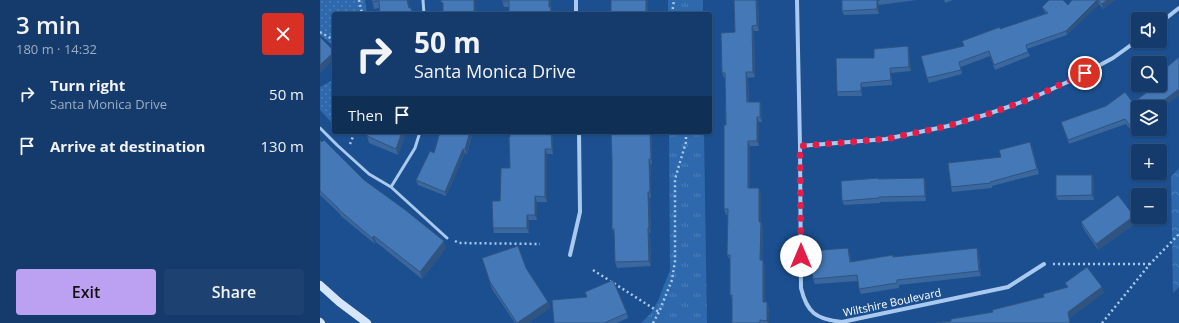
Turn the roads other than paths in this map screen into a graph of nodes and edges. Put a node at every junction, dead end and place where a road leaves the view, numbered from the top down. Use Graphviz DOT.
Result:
graph roads {
  1 [pos="423,0"];
  2 [pos="576,0"];
  3 [pos="797,0"];
  4 [pos="1179,8"];
  5 [pos="424,12"];
  6 [pos="576,12"];
  7 [pos="1167,17"];
  8 [pos="1131,45"];
  9 [pos="320,128"];
  10 [pos="419,134"];
  11 [pos="579,134"];
  12 [pos="800,146"];
  13 [pos="391,187"];
  14 [pos="447,238"];
  15 [pos="570,255"];
  16 [pos="1044,264"];
  17 [pos="320,285"];
  18 [pos="367,323"];
  1 -- 5 [label="lane"];
  2 -- 6 [label="street"];
  3 -- 12 [label="street, Wiltshire Boulevard"];
  4 -- 7 [label="street"];
  8 -- 12 [label="street"];
  9 -- 13 [label="lane"];
  10 -- 13 [label="lane"];
  11 -- 15 [label="street"];
  12 -- 16 [label="street, Wiltshire Boulevard"];
  13 -- 14 [label="lane"];
  17 -- 18 [label="main road"];
}
